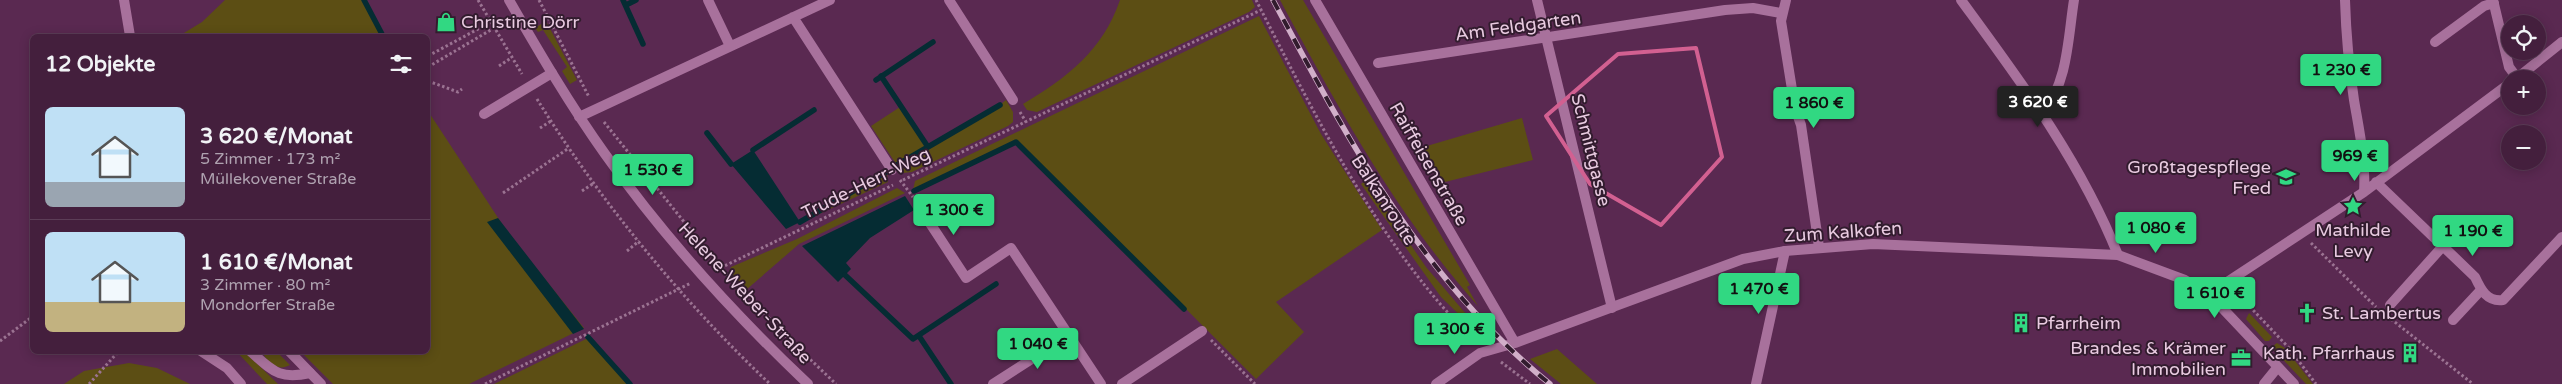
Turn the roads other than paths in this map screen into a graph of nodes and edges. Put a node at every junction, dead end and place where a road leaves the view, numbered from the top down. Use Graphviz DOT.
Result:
graph roads {
  1 [pos="124,0"];
  2 [pos="509,0"];
  3 [pos="708,0"];
  4 [pos="830,0"];
  5 [pos="949,0"];
  6 [pos="1316,0"];
  7 [pos="1538,0"];
  8 [pos="1786,0"];
  9 [pos="1961,0"];
  10 [pos="2074,0"];
  11 [pos="2345,0"];
  12 [pos="2494,1"];
  13 [pos="1781,13"];
  14 [pos="793,17"];
  15 [pos="130,34"];
  16 [pos="1547,38"];
  17 [pos="2435,42"];
  18 [pos="2562,42"];
  19 [pos="730,46"];
  20 [pos="1378,63"];
  21 [pos="2510,70"];
  22 [pos="2527,70"];
  23 [pos="552,73"];
  24 [pos="2501,90"];
  25 [pos="1013,100"];
  26 [pos="2043,112"];
  27 [pos="484,114"];
  28 [pos="580,117"];
  29 [pos="892,170"];
  30 [pos="2376,182"];
  31 [pos="2364,192"];
  32 [pos="920,208"];
  33 [pos="2461,226"];
  34 [pos="2562,237"];
  35 [pos="2444,246"];
  36 [pos="1820,247"];
  37 [pos="1785,251"];
  38 [pos="2118,255"];
  39 [pos="2481,290"];
  40 [pos="2210,294"];
  41 [pos="2390,306"];
  42 [pos="1612,308"];
  43 [pos="2453,320"];
  44 [pos="1202,331"];
  45 [pos="1068,334"];
  46 [pos="1515,343"];
  47 [pos="205,354"];
  48 [pos="254,354"];
  49 [pos="292,354"];
  50 [pos="2277,368"];
  51 [pos="310,373"];
  52 [pos="241,384"];
  53 [pos="321,384"];
  54 [pos="808,384"];
  55 [pos="994,384"];
  56 [pos="1101,384"];
  57 [pos="1122,384"];
  58 [pos="1436,384"];
  59 [pos="1756,384"];
  60 [pos="2264,384"];
  61 [pos="2294,384"];
  1 -- 15 [label="street"];
  2 -- 23 [label="street, Helene-Weber-Straße"];
  3 -- 19 [label="street"];
  4 -- 14 [label="street"];
  5 -- 25 [label="street"];
  6 -- 46 [label="street, Raiffeisenstraße"];
  7 -- 16 [label="street, Schmittgasse"];
  8 -- 13 [label="street"];
  9 -- 26 [label="street"];
  10 -- 26 [label="street"];
  11 -- 31 [label="street"];
  12 -- 17 [label="street"];
  12 -- 21 [label="street"];
  13 -- 16 [label="street, Am Feldgarten"];
  13 -- 36 [label="street"];
  14 -- 19 [label="street"];
  14 -- 29 [label="street"];
  16 -- 20 [label="street, Am Feldgarten"];
  16 -- 42 [label="street, Schmittgasse"];
  18 -- 22 [label="street"];
  19 -- 28 [label="street"];
  23 -- 27 [label="street"];
  23 -- 28 [label="street, Helene-Weber-Straße"];
  24 -- 30 [label="street"];
  26 -- 38 [label="street"];
  28 -- 54 [label="street, Helene-Weber-Straße"];
  30 -- 31 [label="street"];
  30 -- 35 [label="street"];
  31 -- 40 [label="street"];
  32 -- 45 [label="street"];
  33 -- 35 [label="street"];
  34 -- 39 [label="street"];
  35 -- 39 [label="street"];
  35 -- 41 [label="street"];
  36 -- 37 [label="street, Zum Kalkofen"];
  36 -- 38 [label="street, Zum Kalkofen"];
  37 -- 42 [label="street, Zum Kalkofen"];
  37 -- 59 [label="street"];
  38 -- 40 [label="street, Zum Kalkofen"];
  39 -- 43 [label="street"];
  40 -- 50 [label="street, Zum Kalkofen"];
  42 -- 46 [label="street, Zum Kalkofen"];
  44 -- 57 [label="street"];
  45 -- 55 [label="street"];
  45 -- 56 [label="street"];
  46 -- 58 [label="street, Zum Kalkofen"];
  47 -- 52 [label="street"];
  48 -- 51 [label="street"];
  49 -- 51 [label="street"];
  50 -- 60 [label="street"];
  50 -- 61 [label="street, Zum Kalkofen"];
  51 -- 53 [label="street"];
}
